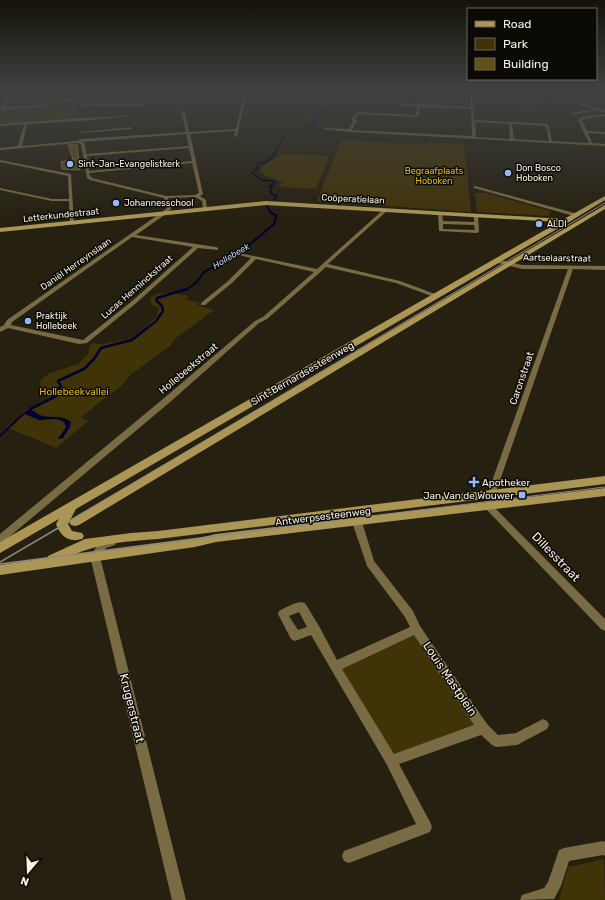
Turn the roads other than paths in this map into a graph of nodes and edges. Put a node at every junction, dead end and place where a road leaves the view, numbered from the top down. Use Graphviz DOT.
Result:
graph roads {
  1 [pos="23,135"];
  2 [pos="82,135"];
  3 [pos="161,135"];
  4 [pos="188,135"];
  5 [pos="421,135"];
  6 [pos="474,135"];
  7 [pos="512,135"];
  8 [pos="549,135"];
  9 [pos="587,135"];
  10 [pos="134,137"];
  11 [pos="474,138"];
  12 [pos="512,139"];
  13 [pos="83,141"];
  14 [pos="551,142"];
  15 [pos="591,144"];
  16 [pos="605,145"];
  17 [pos="20,147"];
  18 [pos="191,147"];
  19 [pos="0,149"];
  20 [pos="85,155"];
  21 [pos="0,161"];
  22 [pos="6,162"];
  23 [pos="195,162"];
  24 [pos="0,164"];
  25 [pos="87,172"];
  26 [pos="476,187"];
  27 [pos="0,189"];
  28 [pos="196,196"];
  29 [pos="166,197"];
  30 [pos="605,198"];
  31 [pos="71,200"];
  32 [pos="266,203"];
  33 [pos="605,207"];
  34 [pos="205,209"];
  35 [pos="386,210"];
  36 [pos="164,213"];
  37 [pos="440,213"];
  38 [pos="476,215"];
  39 [pos="576,215"];
  40 [pos="565,221"];
  41 [pos="440,222"];
  42 [pos="72,223"];
  43 [pos="476,224"];
  44 [pos="577,224"];
  45 [pos="0,230"];
  46 [pos="132,236"];
  47 [pos="197,246"];
  48 [pos="216,249"];
  49 [pos="241,254"];
  50 [pos="255,257"];
  51 [pos="496,261"];
  52 [pos="325,265"];
  53 [pos="508,265"];
  54 [pos="571,268"];
  55 [pos="605,268"];
  56 [pos="318,271"];
  57 [pos="436,296"];
  58 [pos="203,304"];
  59 [pos="7,326"];
  60 [pos="0,330"];
  61 [pos="605,480"];
  62 [pos="605,492"];
  63 [pos="490,501"];
  64 [pos="74,505"];
  65 [pos="47,519"];
  66 [pos="70,521"];
  67 [pos="357,522"];
  68 [pos="0,539"];
  69 [pos="116,539"];
  70 [pos="81,540"];
  71 [pos="0,548"];
  72 [pos="95,556"];
  73 [pos="44,562"];
  74 [pos="0,570"];
  75 [pos="605,626"];
  76 [pos="315,629"];
  77 [pos="416,629"];
  78 [pos="335,667"];
  79 [pos="544,725"];
  80 [pos="483,728"];
  81 [pos="391,761"];
  82 [pos="605,849"];
  83 [pos="349,856"];
  84 [pos="179,900"];
  85 [pos="527,900"];
  1 -- 17 [label="street"];
  2 -- 13 [label="street"];
  3 -- 10 [label="street"];
  4 -- 18 [label="street"];
  5 -- 11 [label="street"];
  6 -- 11 [label="street"];
  7 -- 12 [label="street"];
  8 -- 14 [label="street"];
  9 -- 15 [label="street"];
  10 -- 13 [label="street"];
  11 -- 12 [label="street"];
  12 -- 14 [label="street"];
  13 -- 17 [label="street"];
  13 -- 20 [label="street"];
  14 -- 15 [label="street"];
  15 -- 16 [label="street"];
  17 -- 19 [label="street"];
  18 -- 20 [label="street"];
  18 -- 23 [label="street"];
  20 -- 25 [label="street"];
  21 -- 22 [label="street"];
  22 -- 24 [label="street"];
  22 -- 31 [label="street"];
  23 -- 25 [label="street"];
  23 -- 28 [label="street"];
  25 -- 29 [label="street"];
  26 -- 39 [label="street"];
  27 -- 31 [label="street"];
  28 -- 29 [label="street"];
  28 -- 34 [label="street"];
  29 -- 36 [label="street"];
  30 -- 39 [label="main road, Sint-Bernardsesteenweg"];
  31 -- 42 [label="street"];
  32 -- 34 [label="main road, Letterkundestraat"];
  32 -- 35 [label="main road, Coöperatielaan"];
  33 -- 44 [label="main road, Sint-Bernardsesteenweg"];
  34 -- 36 [label="main road, Letterkundestraat"];
  35 -- 37 [label="main road, Coöperatielaan"];
  35 -- 52 [label="street, Hollebeekstraat"];
  36 -- 42 [label="main road, Letterkundestraat"];
  36 -- 46 [label="street, Daniël Herreynslaan"];
  37 -- 38 [label="main road, Coöperatielaan"];
  37 -- 41 [label="street"];
  38 -- 40 [label="main road, Coöperatielaan"];
  38 -- 43 [label="street"];
  39 -- 40 [label="main road, Sint-Bernardsesteenweg"];
  40 -- 44 [label="main road, Coöperatielaan"];
  40 -- 51 [label="main road, Sint-Bernardsesteenweg"];
  41 -- 43 [label="street"];
  41 -- 43 [label="street"];
  42 -- 45 [label="main road, Letterkundestraat"];
  44 -- 53 [label="main road, Sint-Bernardsesteenweg"];
  46 -- 47 [label="street"];
  46 -- 59 [label="street, Daniël Herreynslaan"];
  47 -- 48 [label="street"];
  47 -- 59 [label="street, Lucas Henninckstraat"];
  49 -- 50 [label="street"];
  50 -- 56 [label="street"];
  50 -- 58 [label="street"];
  51 -- 53 [label="street, Aartselaarstraat"];
  51 -- 57 [label="main road, Sint-Bernardsesteenweg"];
  52 -- 56 [label="street, Hollebeekstraat"];
  52 -- 57 [label="street"];
  53 -- 54 [label="street, Aartselaarstraat"];
  53 -- 66 [label="main road, Sint-Bernardsesteenweg"];
  54 -- 55 [label="street, Aartselaarstraat"];
  54 -- 63 [label="street, Caronstraat"];
  56 -- 68 [label="street, Hollebeekstraat"];
  57 -- 64 [label="main road, Sint-Bernardsesteenweg"];
  59 -- 60 [label="street, Daniël Herreynslaan"];
  61 -- 63 [label="main road, Antwerpsesteenweg"];
  62 -- 63 [label="main road, Antwerpsesteenweg"];
  63 -- 67 [label="main road, Antwerpsesteenweg"];
  63 -- 69 [label="main road, Antwerpsesteenweg"];
  63 -- 75 [label="street, Dillesstraat"];
  64 -- 65 [label="main road, Sint-Bernardsesteenweg"];
  64 -- 66 [label="main road"];
  65 -- 66 [label="main road"];
  65 -- 71 [label="main road, Sint-Bernardsesteenweg"];
  66 -- 70 [label="main road, Krugerstraat"];
  67 -- 72 [label="main road, Antwerpsesteenweg"];
  67 -- 77 [label="street, Louis Mastplein"];
  69 -- 70 [label="main road, Antwerpsesteenweg"];
  69 -- 72 [label="street"];
  70 -- 72 [label="main road, Krugerstraat"];
  70 -- 73 [label="main road, Antwerpsesteenweg"];
  72 -- 73 [label="main road, Antwerpsesteenweg"];
  72 -- 84 [label="street, Krugerstraat"];
  73 -- 74 [label="main road, Antwerpsesteenweg"];
  76 -- 78 [label="street"];
  77 -- 78 [label="street"];
  77 -- 80 [label="street, Louis Mastplein"];
  78 -- 81 [label="street"];
  79 -- 80 [label="street, Louis Mastplein"];
  80 -- 81 [label="street, Louis Mastplein"];
  81 -- 83 [label="street"];
  82 -- 85 [label="street"];
}
